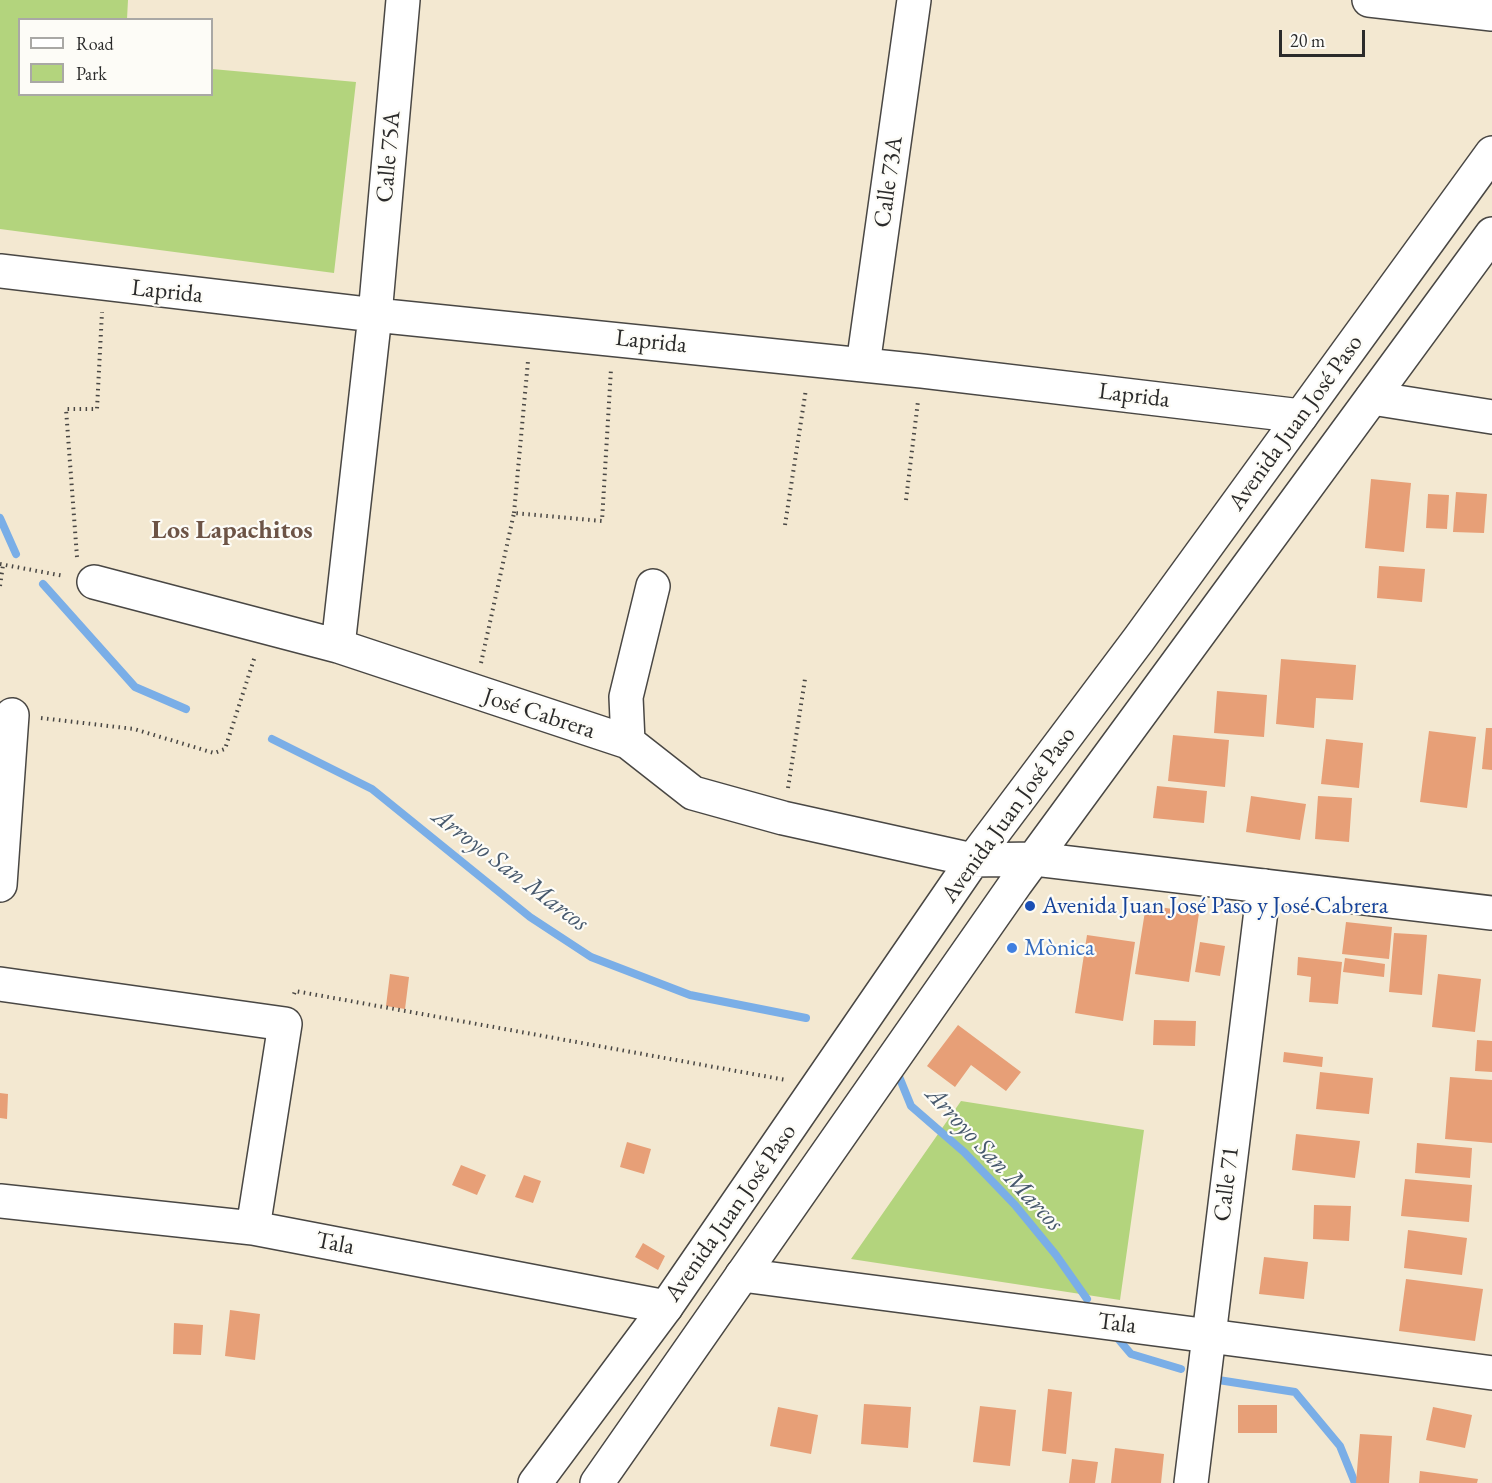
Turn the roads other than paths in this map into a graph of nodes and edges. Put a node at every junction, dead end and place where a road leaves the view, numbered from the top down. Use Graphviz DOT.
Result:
graph roads {
  1 [pos="403,0"];
  2 [pos="914,0"];
  3 [pos="1369,0"];
  4 [pos="1418,3"];
  5 [pos="1492,14"];
  6 [pos="1492,153"];
  7 [pos="1492,234"];
  8 [pos="0,271"];
  9 [pos="375,315"];
  10 [pos="863,365"];
  11 [pos="1372,398"];
  12 [pos="1301,416"];
  13 [pos="1492,417"];
  14 [pos="86,581"];
  15 [pos="653,586"];
  16 [pos="338,646"];
  17 [pos="12,715"];
  18 [pos="628,742"];
  19 [pos="1035,859"];
  20 [pos="973,860"];
  21 [pos="0,885"];
  22 [pos="1264,886"];
  23 [pos="1492,913"];
  24 [pos="0,984"];
  25 [pos="0,1201"];
  26 [pos="253,1228"];
  27 [pos="742,1275"];
  28 [pos="666,1308"];
  29 [pos="1208,1336"];
  30 [pos="1492,1373"];
  31 [pos="535,1483"];
  32 [pos="597,1483"];
  33 [pos="1191,1483"];
  1 -- 9 [label="street, Calle 75A"];
  2 -- 10 [label="street, Calle 73A"];
  3 -- 4 [label="street"];
  4 -- 5 [label="street"];
  6 -- 12 [label="street, Avenida Juan José Paso"];
  7 -- 11 [label="street, Avenida Juan José Paso"];
  8 -- 9 [label="street, Laprida"];
  9 -- 10 [label="street, Laprida"];
  9 -- 16 [label="street, Calle 75A"];
  10 -- 12 [label="street, Laprida"];
  11 -- 13 [label="street"];
  11 -- 19 [label="street, Avenida Juan José Paso"];
  12 -- 20 [label="street, Avenida Juan José Paso"];
  14 -- 16 [label="street, José Cabrera"];
  15 -- 18 [label="street"];
  16 -- 18 [label="street, José Cabrera"];
  17 -- 21 [label="street"];
  18 -- 20 [label="street, José Cabrera"];
  19 -- 20 [label="street, José Cabrera"];
  19 -- 22 [label="street, José Cabrera"];
  19 -- 27 [label="street, Avenida Juan José Paso"];
  20 -- 28 [label="street, Avenida Juan José Paso"];
  22 -- 23 [label="street, José Cabrera"];
  22 -- 29 [label="street, Calle 71"];
  24 -- 26 [label="street"];
  25 -- 26 [label="street, Tala"];
  26 -- 28 [label="street, Tala"];
  27 -- 29 [label="street, Tala"];
  27 -- 32 [label="street, Avenida Juan José Paso"];
  28 -- 31 [label="street, Avenida Juan José Paso"];
  29 -- 30 [label="street, Tala"];
  29 -- 33 [label="street, Calle 71"];
}
